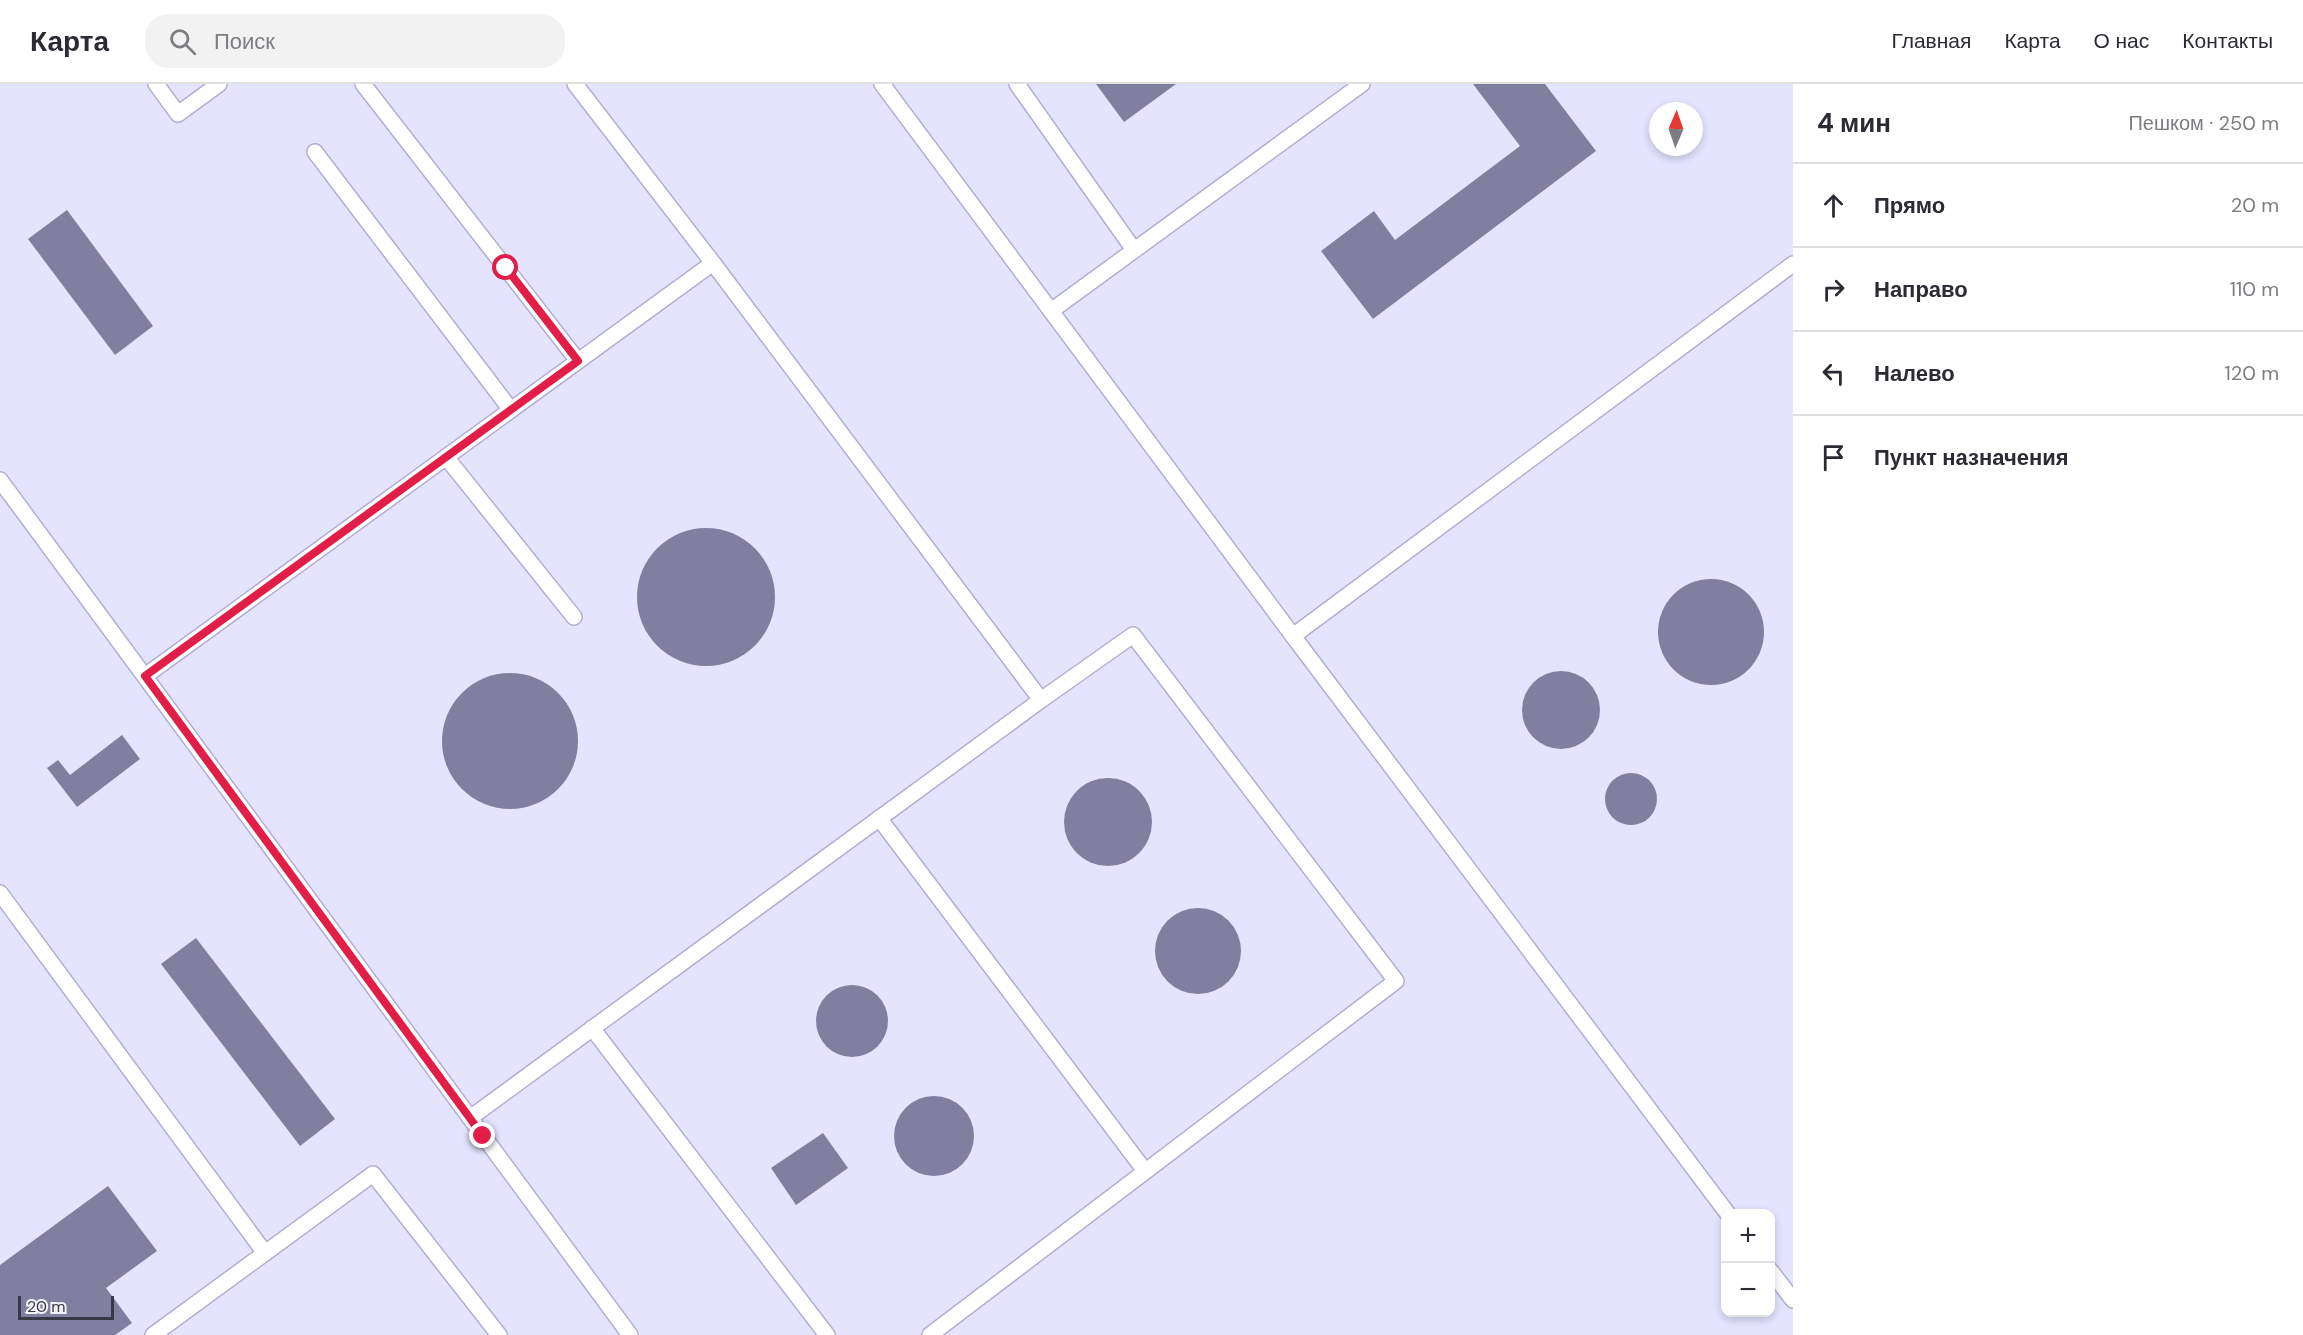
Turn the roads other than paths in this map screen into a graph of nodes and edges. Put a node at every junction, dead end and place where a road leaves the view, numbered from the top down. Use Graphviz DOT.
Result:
graph roads {
  1 [pos="156,84"];
  2 [pos="219,84"];
  3 [pos="363,84"];
  4 [pos="575,84"];
  5 [pos="882,84"];
  6 [pos="1017,84"];
  7 [pos="1362,84"];
  8 [pos="315,152"];
  9 [pos="1134,250"];
  10 [pos="713,263"];
  11 [pos="1793,264"];
  12 [pos="1051,311"];
  13 [pos="578,361"];
  14 [pos="511,410"];
  15 [pos="446,457"];
  16 [pos="0,480"];
  17 [pos="574,617"];
  18 [pos="1293,636"];
  19 [pos="145,676"];
  20 [pos="1041,700"];
  21 [pos="879,818"];
  22 [pos="0,892"];
  23 [pos="592,1028"];
  24 [pos="470,1118"];
  25 [pos="1145,1171"];
  26 [pos="1724,1209"];
  27 [pos="265,1253"];
  28 [pos="1775,1277"];
  29 [pos="1793,1300"];
  30 [pos="153,1335"];
  31 [pos="499,1335"];
  32 [pos="630,1335"];
  33 [pos="827,1335"];
  34 [pos="930,1335"];
  1 -- 2 [label="lane"];
  3 -- 13 [label="lane"];
  4 -- 10 [label="lane"];
  5 -- 12 [label="lane"];
  6 -- 9 [label="lane"];
  7 -- 9 [label="lane"];
  8 -- 14 [label="lane"];
  9 -- 12 [label="lane"];
  10 -- 13 [label="lane"];
  10 -- 20 [label="lane"];
  11 -- 18 [label="lane"];
  12 -- 18 [label="lane"];
  13 -- 14 [label="lane"];
  14 -- 15 [label="lane"];
  15 -- 17 [label="lane"];
  15 -- 19 [label="lane"];
  16 -- 19 [label="lane"];
  18 -- 26 [label="lane"];
  19 -- 24 [label="lane"];
  20 -- 21 [label="lane"];
  20 -- 25 [label="lane"];
  21 -- 23 [label="lane"];
  21 -- 25 [label="lane"];
  22 -- 27 [label="lane"];
  23 -- 24 [label="lane"];
  23 -- 33 [label="lane"];
  24 -- 32 [label="lane"];
  25 -- 34 [label="lane"];
  27 -- 30 [label="lane"];
  27 -- 31 [label="lane"];
  28 -- 29 [label="lane"];
}
